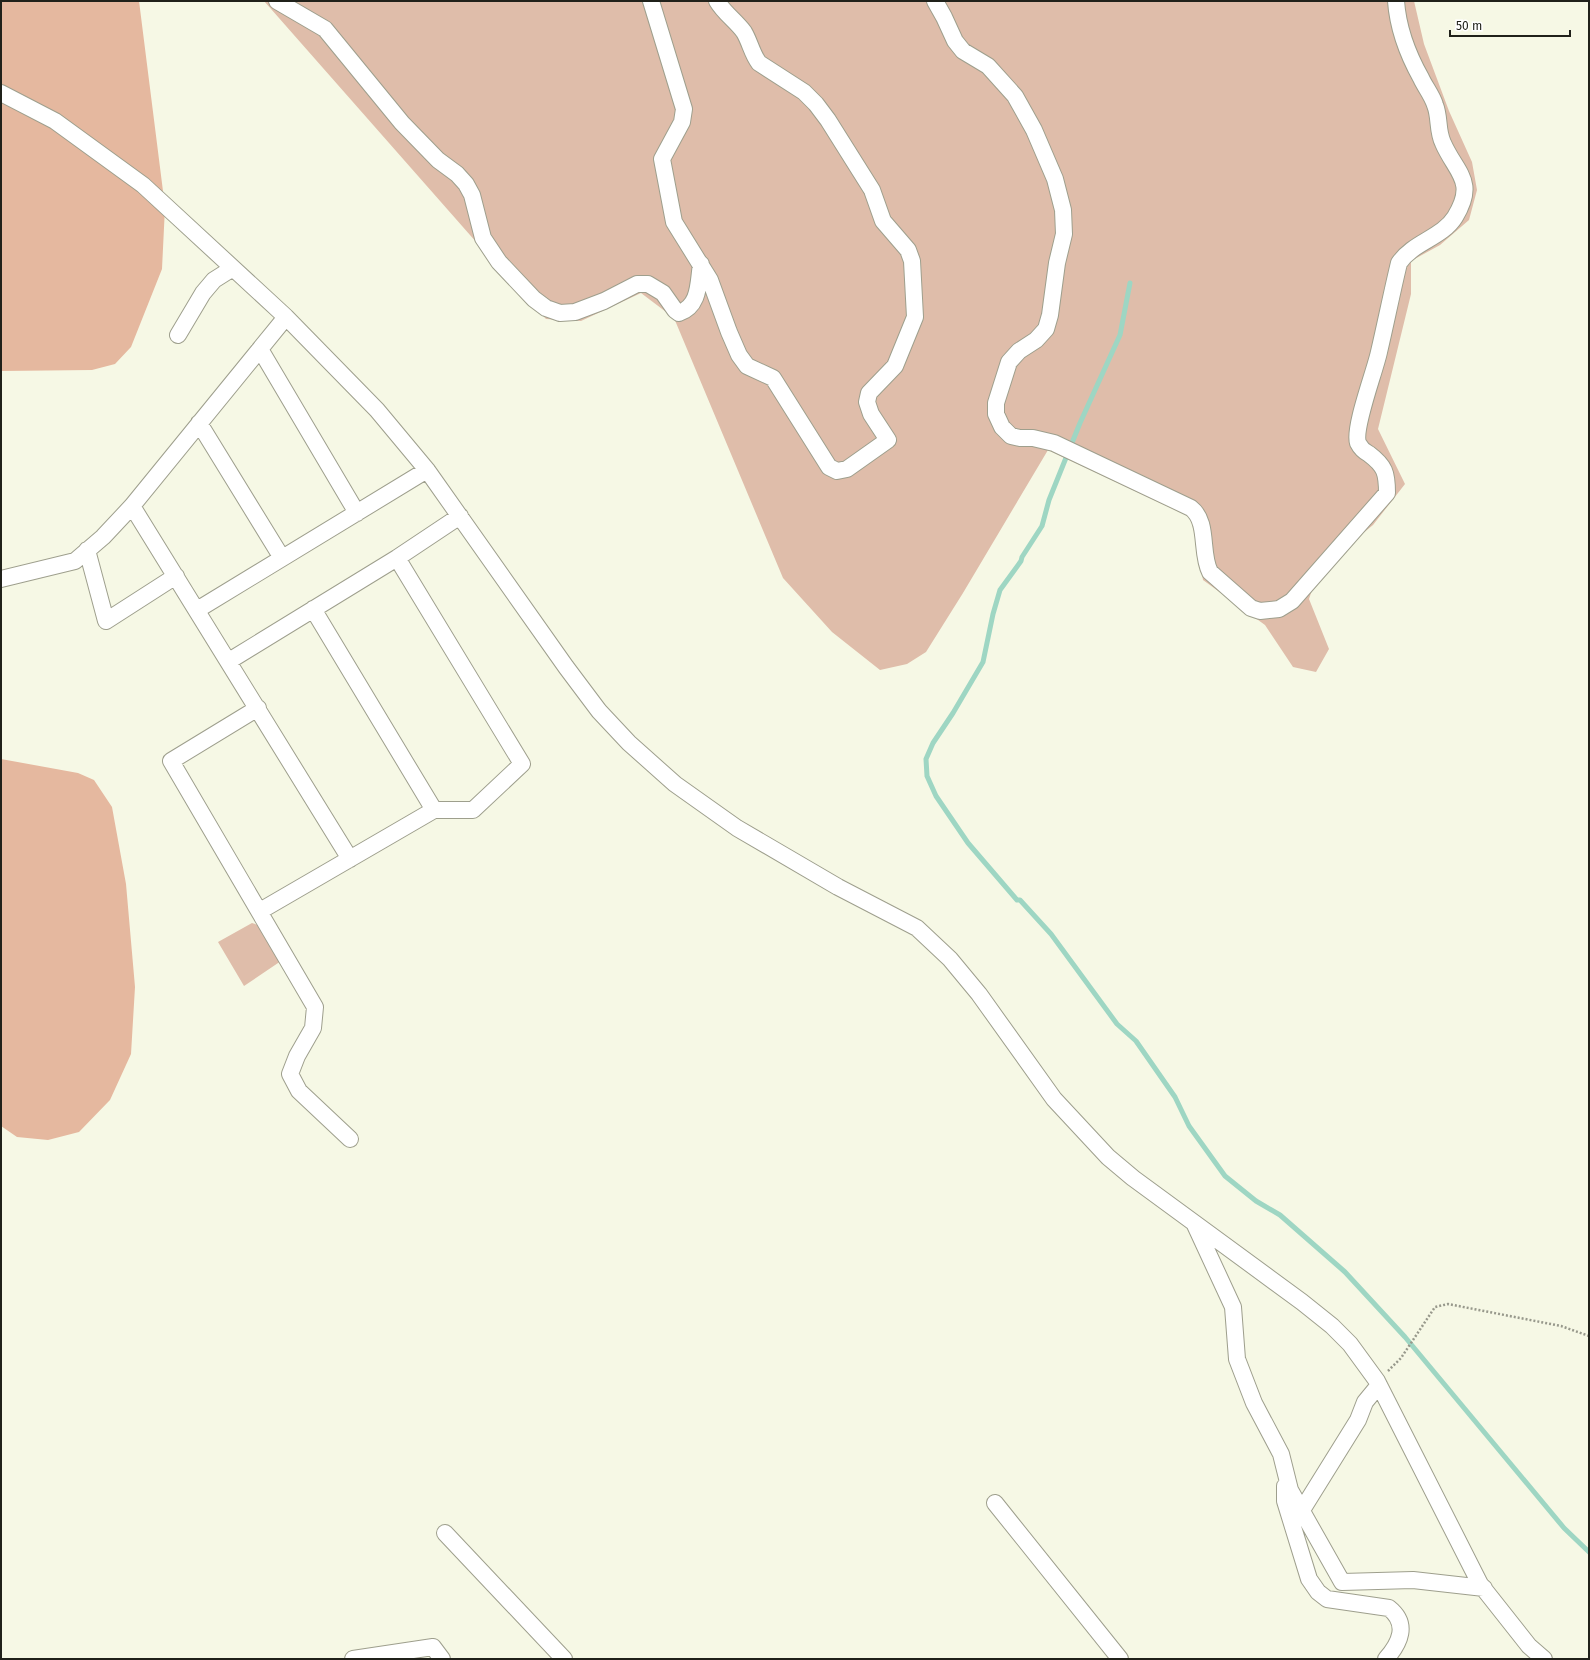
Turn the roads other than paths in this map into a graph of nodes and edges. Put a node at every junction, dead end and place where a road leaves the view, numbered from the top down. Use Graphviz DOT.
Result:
graph roads {
  1 [pos="277,1"];
  2 [pos="651,1"];
  3 [pos="717,1"];
  4 [pos="935,1"];
  5 [pos="1396,1"];
  6 [pos="1,92"];
  7 [pos="701,264"];
  8 [pos="233,268"];
  9 [pos="286,317"];
  10 [pos="178,335"];
  11 [pos="260,349"];
  12 [pos="199,423"];
  13 [pos="427,470"];
  14 [pos="132,506"];
  15 [pos="357,513"];
  16 [pos="460,516"];
  17 [pos="87,550"];
  18 [pos="282,558"];
  19 [pos="397,558"];
  20 [pos="176,576"];
  21 [pos="1,579"];
  22 [pos="313,609"];
  23 [pos="197,610"];
  24 [pos="229,661"];
  25 [pos="258,708"];
  26 [pos="434,810"];
  27 [pos="350,860"];
  28 [pos="260,911"];
  29 [pos="350,1139"];
  30 [pos="1195,1224"];
  31 [pos="1378,1383"];
  32 [pos="1285,1470"];
  33 [pos="995,1503"];
  34 [pos="1302,1510"];
  35 [pos="445,1533"];
  36 [pos="1484,1588"];
  37 [pos="353,1659"];
  38 [pos="442,1659"];
  39 [pos="564,1659"];
  40 [pos="1120,1659"];
  41 [pos="1386,1659"];
  42 [pos="1544,1659"];
  1 -- 7 [label="street"];
  2 -- 7 [label="street"];
  3 -- 7 [label="street"];
  4 -- 5 [label="street"];
  6 -- 8 [label="street"];
  8 -- 9 [label="street"];
  8 -- 10 [label="street"];
  9 -- 11 [label="street"];
  9 -- 13 [label="street"];
  11 -- 12 [label="street"];
  11 -- 15 [label="street"];
  12 -- 14 [label="street"];
  12 -- 18 [label="street"];
  13 -- 15 [label="street"];
  13 -- 16 [label="street"];
  14 -- 17 [label="street"];
  14 -- 20 [label="street"];
  15 -- 18 [label="street"];
  16 -- 19 [label="street"];
  16 -- 30 [label="street"];
  17 -- 20 [label="street"];
  17 -- 21 [label="street"];
  18 -- 23 [label="street"];
  19 -- 22 [label="street"];
  19 -- 26 [label="street"];
  20 -- 23 [label="street"];
  22 -- 24 [label="street"];
  22 -- 26 [label="street"];
  23 -- 24 [label="street"];
  24 -- 25 [label="street"];
  25 -- 27 [label="street"];
  25 -- 28 [label="street"];
  26 -- 27 [label="street"];
  27 -- 28 [label="street"];
  28 -- 29 [label="street"];
  30 -- 31 [label="street"];
  30 -- 32 [label="street"];
  31 -- 34 [label="street"];
  31 -- 36 [label="street"];
  32 -- 34 [label="street"];
  32 -- 41 [label="street"];
  33 -- 40 [label="street"];
  34 -- 36 [label="street"];
  35 -- 39 [label="street"];
  36 -- 42 [label="street"];
  37 -- 38 [label="street"];
}
